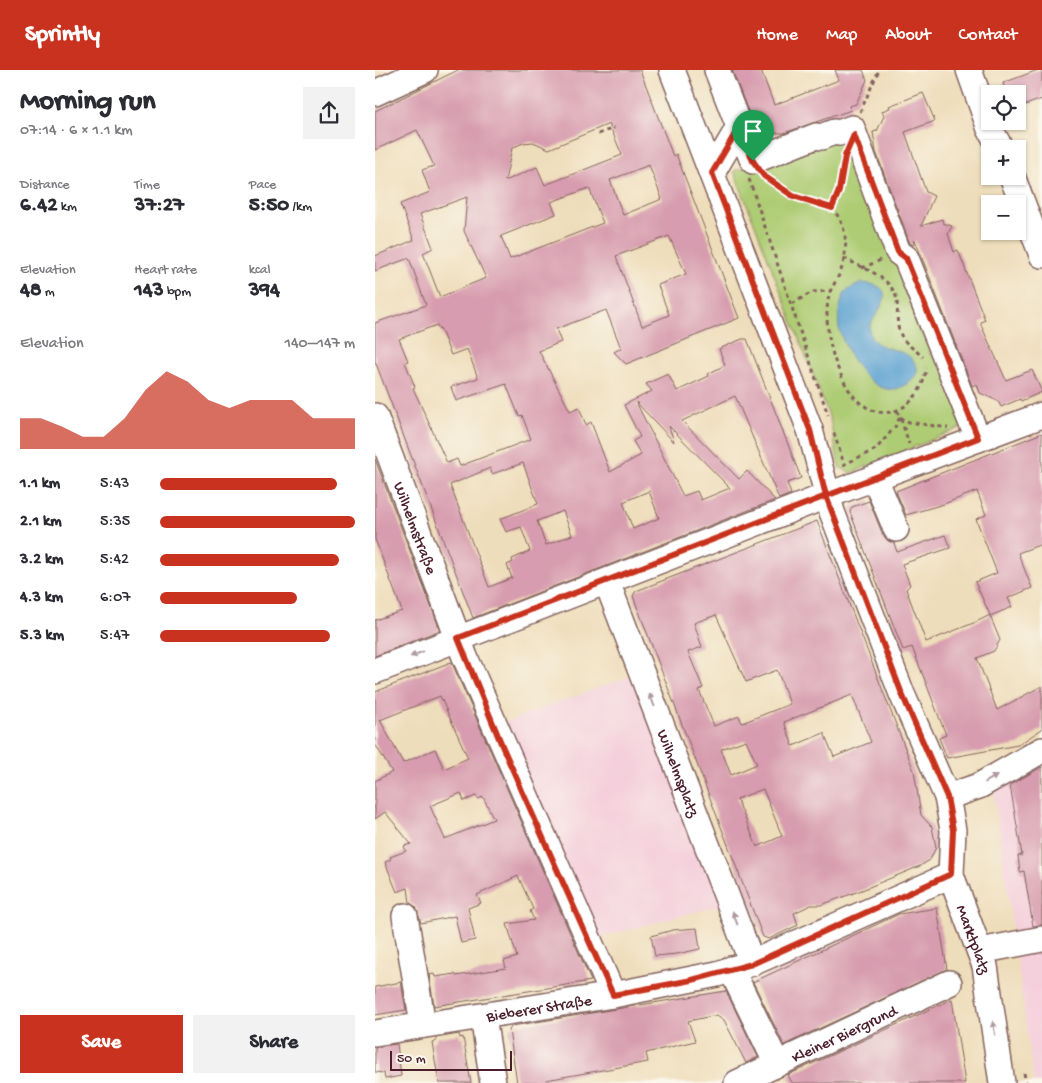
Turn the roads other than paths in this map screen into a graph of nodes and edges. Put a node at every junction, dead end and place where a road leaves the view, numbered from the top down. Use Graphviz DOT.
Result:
graph roads {
  1 [pos="425,70"];
  2 [pos="672,70"];
  3 [pos="717,70"];
  4 [pos="969,70"];
  5 [pos="375,93"];
  6 [pos="739,127"];
  7 [pos="996,140"];
  8 [pos="712,173"];
  9 [pos="1015,185"];
  10 [pos="1042,255"];
  11 [pos="1042,414"];
  12 [pos="375,416"];
  13 [pos="978,438"];
  14 [pos="875,478"];
  15 [pos="826,496"];
  16 [pos="896,528"];
  17 [pos="607,582"];
  18 [pos="458,638"];
  19 [pos="375,671"];
  20 [pos="1042,750"];
  21 [pos="947,797"];
  22 [pos="951,874"];
  23 [pos="405,916"];
  24 [pos="1042,939"];
  25 [pos="980,951"];
  26 [pos="741,966"];
  27 [pos="949,983"];
  28 [pos="613,995"];
  29 [pos="483,1016"];
  30 [pos="423,1025"];
  31 [pos="375,1033"];
  32 [pos="772,1072"];
  33 [pos="1013,1078"];
  34 [pos="493,1083"];
  35 [pos="737,1083"];
  1 -- 5 [label="street"];
  2 -- 8 [label="street, Marktplatz"];
  3 -- 6 [label="street"];
  4 -- 7 [label="street"];
  6 -- 8 [label="street"];
  6 -- 13 [label="street"];
  8 -- 15 [label="street, Marktplatz"];
  9 -- 10 [label="street"];
  11 -- 13 [label="street"];
  12 -- 18 [label="street, Wilhelmstraße"];
  13 -- 14 [label="street"];
  14 -- 15 [label="street"];
  14 -- 16 [label="street"];
  15 -- 17 [label="street"];
  15 -- 21 [label="street, Marktplatz"];
  17 -- 18 [label="street"];
  26 -- 17 [label="street, Wilhelmsplatz, one-way"];
  18 -- 19 [label="street, one-way"];
  18 -- 28 [label="street"];
  21 -- 20 [label="street, one-way"];
  21 -- 22 [label="street, Marktplatz"];
  22 -- 25 [label="street, Marktplatz"];
  22 -- 26 [label="street, Bieberer Straße"];
  23 -- 30 [label="street"];
  24 -- 25 [label="street"];
  33 -- 25 [label="street, Marktplatz, one-way"];
  26 -- 28 [label="street, Bieberer Straße"];
  26 -- 32 [label="street, Wilhelmsplatz"];
  27 -- 32 [label="street, Kleiner Biergrund"];
  28 -- 29 [label="street, Bieberer Straße"];
  29 -- 30 [label="street, Bieberer Straße"];
  29 -- 34 [label="street"];
  30 -- 31 [label="street, Bieberer Straße"];
  32 -- 35 [label="street, Kleiner Biergrund"];
}
